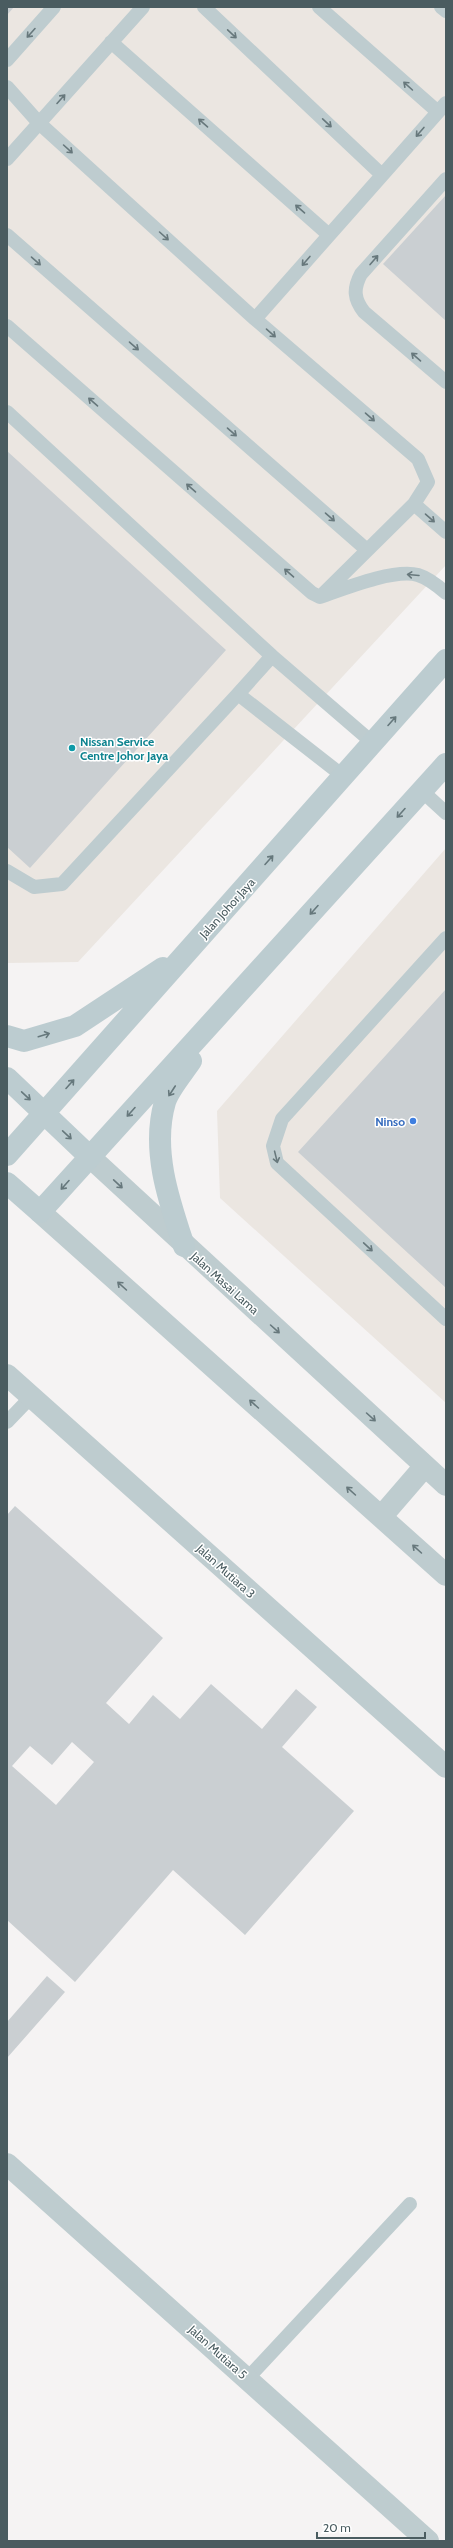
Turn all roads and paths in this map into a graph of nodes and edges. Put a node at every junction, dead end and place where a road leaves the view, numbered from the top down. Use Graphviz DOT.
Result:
graph roads {
  1 [pos="54,7"];
  2 [pos="143,7"];
  3 [pos="204,7"];
  4 [pos="319,7"];
  5 [pos="441,7"];
  6 [pos="446,11"];
  7 [pos="111,42"];
  8 [pos="7,60"];
  9 [pos="7,87"];
  10 [pos="442,107"];
  11 [pos="39,123"];
  12 [pos="7,159"];
  13 [pos="382,175"];
  14 [pos="446,179"];
  15 [pos="7,235"];
  16 [pos="329,235"];
  17 [pos="255,319"];
  18 [pos="7,326"];
  19 [pos="446,382"];
  20 [pos="7,412"];
  21 [pos="414,504"];
  22 [pos="446,532"];
  23 [pos="367,550"];
  24 [pos="446,593"];
  25 [pos="320,597"];
  26 [pos="272,656"];
  27 [pos="446,660"];
  28 [pos="238,694"];
  29 [pos="373,743"];
  30 [pos="446,764"];
  31 [pos="343,776"];
  32 [pos="422,791"];
  33 [pos="446,813"];
  34 [pos="7,871"];
  35 [pos="446,938"];
  36 [pos="187,952"];
  37 [pos="232,1000"];
  38 [pos="7,1036"];
  39 [pos="7,1078"];
  40 [pos="44,1114"];
  41 [pos="7,1155"];
  42 [pos="90,1157"];
  43 [pos="7,1183"];
  44 [pos="40,1212"];
  45 [pos="184,1246"];
  46 [pos="446,1319"];
  47 [pos="7,1375"];
  48 [pos="31,1397"];
  49 [pos="7,1422"];
  50 [pos="425,1466"];
  51 [pos="446,1485"];
  52 [pos="380,1517"];
  53 [pos="446,1575"];
  54 [pos="446,1767"];
  55 [pos="7,2164"];
  56 [pos="410,2204"];
  57 [pos="248,2379"];
  58 [pos="428,2541"];
  1 -- 8 [label="lane, one-way"];
  2 -- 7 [label="lane"];
  3 -- 13 [label="lane, one-way"];
  10 -- 4 [label="lane, one-way"];
  5 -- 6 [label="lane"];
  11 -- 7 [label="lane, one-way"];
  16 -- 7 [label="lane, one-way"];
  9 -- 11 [label="lane"];
  10 -- 13 [label="lane, one-way"];
  11 -- 12 [label="lane"];
  11 -- 17 [label="lane, one-way"];
  13 -- 16 [label="lane"];
  19 -- 14 [label="lane, one-way"];
  15 -- 23 [label="lane, one-way"];
  16 -- 17 [label="lane, one-way"];
  17 -- 21 [label="lane, one-way"];
  25 -- 18 [label="lane, one-way"];
  20 -- 26 [label="lane"];
  21 -- 22 [label="lane, one-way"];
  21 -- 23 [label="lane"];
  23 -- 25 [label="lane"];
  24 -- 25 [label="lane, one-way"];
  26 -- 28 [label="lane"];
  26 -- 29 [label="lane"];
  29 -- 27 [label="main road, Jalan Johor Jaya, one-way"];
  28 -- 31 [label="lane"];
  28 -- 34 [label="lane"];
  29 -- 31 [label="main road, Jalan Johor Jaya"];
  30 -- 32 [label="main road"];
  36 -- 31 [label="main road, Jalan Johor Jaya, one-way"];
  32 -- 33 [label="lane"];
  32 -- 37 [label="main road, one-way"];
  35 -- 46 [label="lane, one-way"];
  38 -- 36 [label="main road, one-way"];
  40 -- 36 [label="main road, Jalan Johor Jaya, one-way"];
  37 -- 42 [label="main road, one-way"];
  37 -- 45 [label="main road, one-way"];
  39 -- 40 [label="main road, Jalan Masai Lama, one-way"];
  40 -- 41 [label="main road, Jalan Johor Jaya"];
  40 -- 42 [label="main road, Jalan Masai Lama, one-way"];
  42 -- 44 [label="main road, one-way"];
  42 -- 45 [label="street, Jalan Masai Lama, one-way"];
  43 -- 44 [label="main road"];
  52 -- 44 [label="street, one-way"];
  45 -- 50 [label="street, Jalan Masai Lama, one-way"];
  47 -- 48 [label="street, Jalan Mutiara 3"];
  48 -- 49 [label="lane"];
  48 -- 54 [label="street, Jalan Mutiara 3"];
  50 -- 51 [label="street, Jalan Masai Lama"];
  50 -- 52 [label="street"];
  53 -- 52 [label="street, one-way"];
  55 -- 57 [label="street, Jalan Mutiara 5"];
  56 -- 57 [label="lane"];
  57 -- 58 [label="street, Jalan Mutiara 5"];
}
